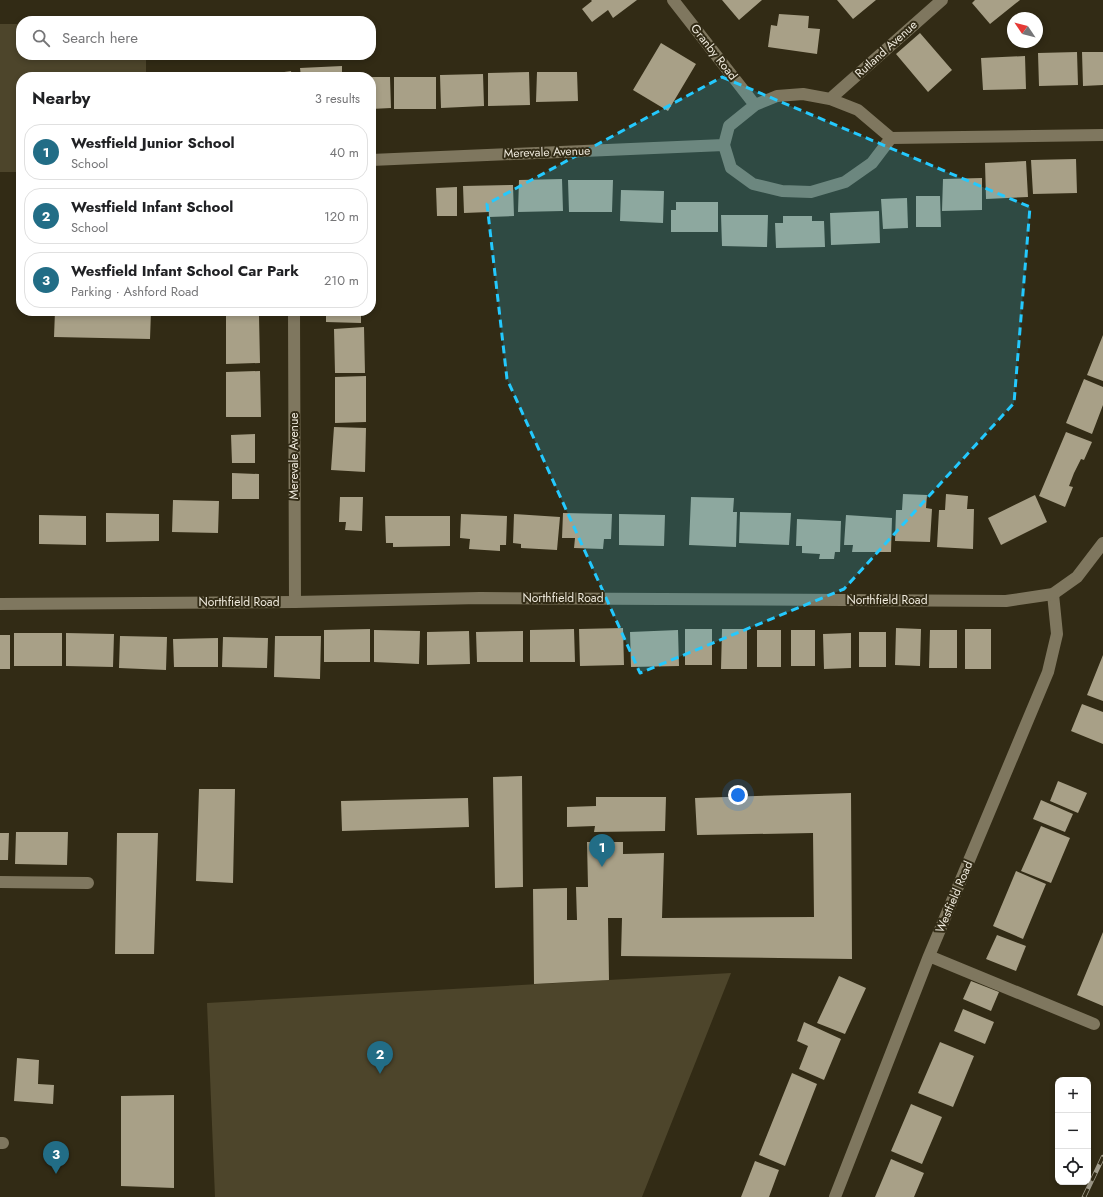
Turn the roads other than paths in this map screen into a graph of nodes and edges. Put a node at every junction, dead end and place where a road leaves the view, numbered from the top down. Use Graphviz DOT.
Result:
graph roads {
  1 [pos="673,0"];
  2 [pos="942,0"];
  3 [pos="830,99"];
  4 [pos="755,105"];
  5 [pos="1103,135"];
  6 [pos="891,138"];
  7 [pos="724,145"];
  8 [pos="376,160"];
  9 [pos="294,316"];
  10 [pos="1103,543"];
  11 [pos="1053,594"];
  12 [pos="295,602"];
  13 [pos="0,604"];
  14 [pos="0,882"];
  15 [pos="88,883"];
  16 [pos="929,956"];
  17 [pos="1094,1024"];
  18 [pos="835,1197"];
  1 -- 4 [label="street, Granby Road"];
  2 -- 3 [label="street, Rutland Avenue"];
  3 -- 4 [label="street"];
  3 -- 6 [label="street"];
  4 -- 7 [label="street"];
  5 -- 6 [label="street"];
  6 -- 7 [label="street"];
  7 -- 8 [label="street, Merevale Avenue"];
  9 -- 12 [label="street, Merevale Avenue"];
  10 -- 11 [label="street, Northfield Road"];
  11 -- 12 [label="street, Northfield Road"];
  11 -- 16 [label="street, Westfield Road"];
  12 -- 13 [label="street, Northfield Road"];
  14 -- 15 [label="street"];
  16 -- 17 [label="street"];
  16 -- 18 [label="street, Westfield Road"];
}
